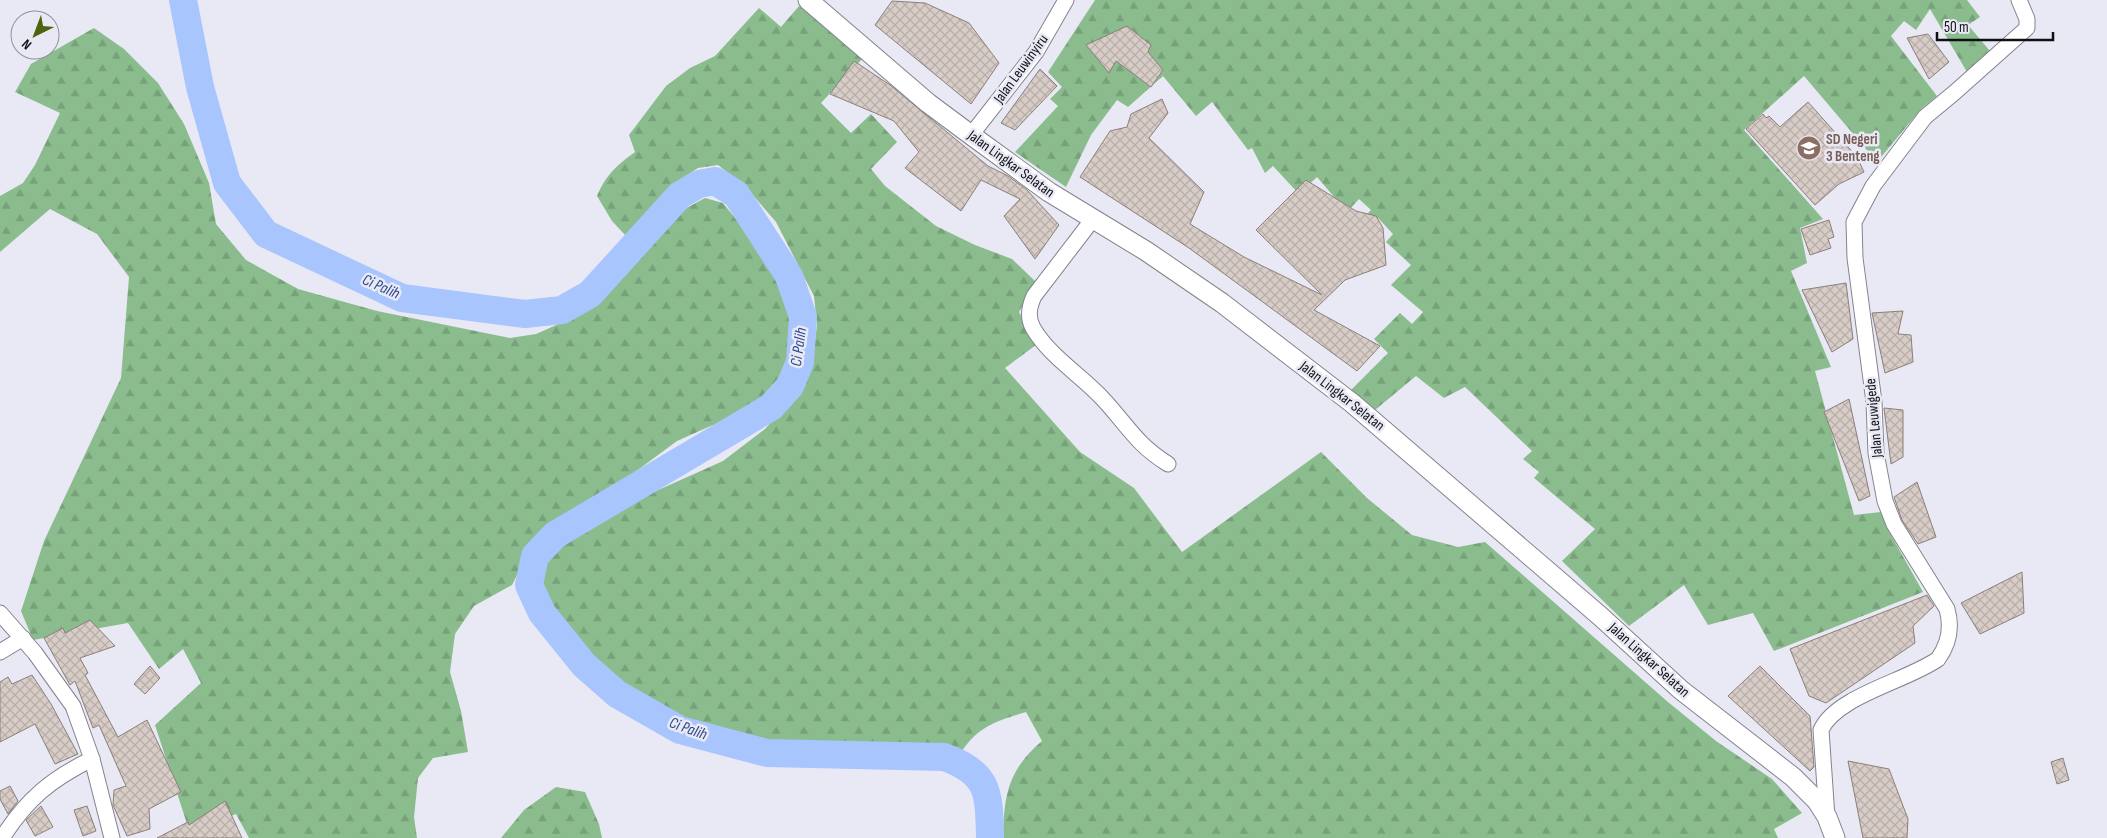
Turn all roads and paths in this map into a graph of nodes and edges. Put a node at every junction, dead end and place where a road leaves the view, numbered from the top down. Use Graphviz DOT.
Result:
graph roads {
  1 [pos="808,0"];
  2 [pos="1066,0"];
  3 [pos="2019,0"];
  4 [pos="971,135"];
  5 [pos="1093,219"];
  6 [pos="1168,464"];
  7 [pos="0,613"];
  8 [pos="23,638"];
  9 [pos="0,652"];
  10 [pos="92,759"];
  11 [pos="1827,817"];
  12 [pos="2,838"];
  13 [pos="112,838"];
  14 [pos="1835,838"];
  1 -- 4 [label="street, Jalan Lingkar Selatan"];
  2 -- 4 [label="street, Jalan Leuwinyiru"];
  3 -- 11 [label="street, Jalan Leuwigede"];
  4 -- 5 [label="street, Jalan Lingkar Selatan"];
  5 -- 6 [label="street"];
  5 -- 11 [label="street, Jalan Lingkar Selatan"];
  7 -- 8 [label="street"];
  8 -- 9 [label="street"];
  8 -- 10 [label="street"];
  10 -- 12 [label="street"];
  10 -- 13 [label="street"];
  11 -- 14 [label="street, Jalan Lingkar Selatan"];
}
